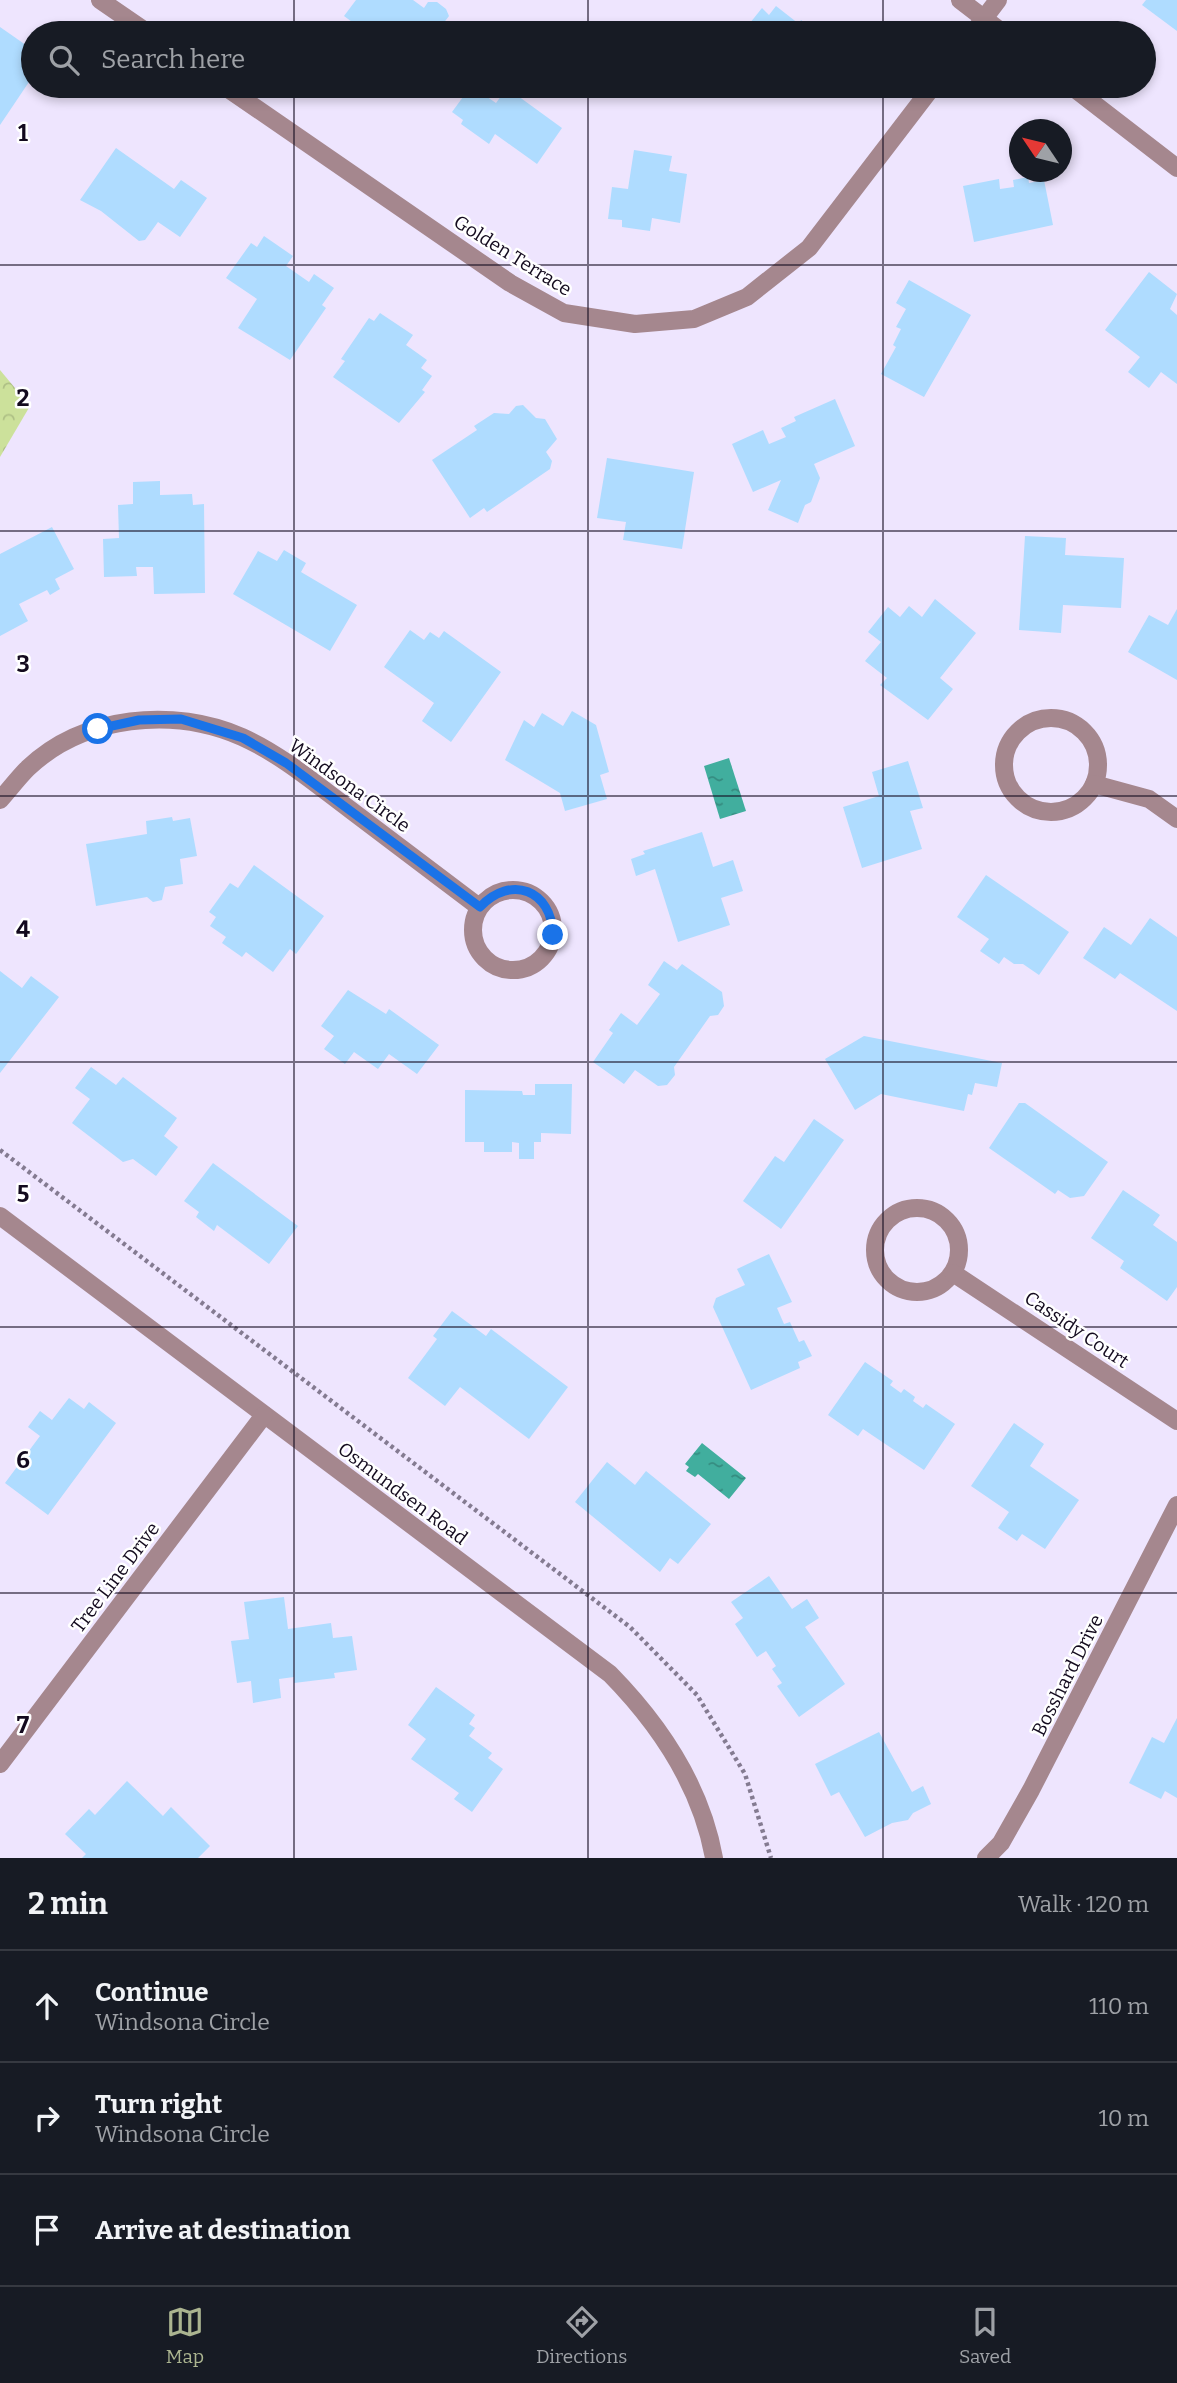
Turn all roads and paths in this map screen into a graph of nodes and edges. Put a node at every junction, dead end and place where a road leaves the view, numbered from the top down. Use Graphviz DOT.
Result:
graph roads {
  1 [pos="100,0"];
  2 [pos="960,0"];
  3 [pos="998,0"];
  4 [pos="131,21"];
  5 [pos="975,21"];
  6 [pos="982,21"];
  7 [pos="241,98"];
  8 [pos="924,98"];
  9 [pos="1087,98"];
  10 [pos="1177,168"];
  11 [pos="1094,784"];
  12 [pos="0,800"];
  13 [pos="1177,818"];
  14 [pos="480,907"];
  15 [pos="0,1150"];
  16 [pos="0,1216"];
  17 [pos="953,1273"];
  18 [pos="264,1415"];
  19 [pos="1177,1421"];
  20 [pos="1177,1506"];
  21 [pos="0,1764"];
  22 [pos="714,1858"];
  23 [pos="771,1858"];
  24 [pos="986,1858"];
  1 -- 4 [label="street"];
  2 -- 5 [label="street"];
  3 -- 6 [label="street"];
  7 -- 8 [label="street, Golden Terrace"];
  9 -- 10 [label="street"];
  11 -- 11 [label="street"];
  11 -- 13 [label="street"];
  12 -- 14 [label="street, Windsona Circle"];
  14 -- 14 [label="street"];
  15 -- 23 [label="path"];
  16 -- 18 [label="street, Osmundsen Road"];
  17 -- 17 [label="street"];
  17 -- 19 [label="street, Cassidy Court"];
  18 -- 21 [label="street, Tree Line Drive"];
  18 -- 22 [label="street, Osmundsen Road"];
  20 -- 24 [label="street, Bosshard Drive"];
}
